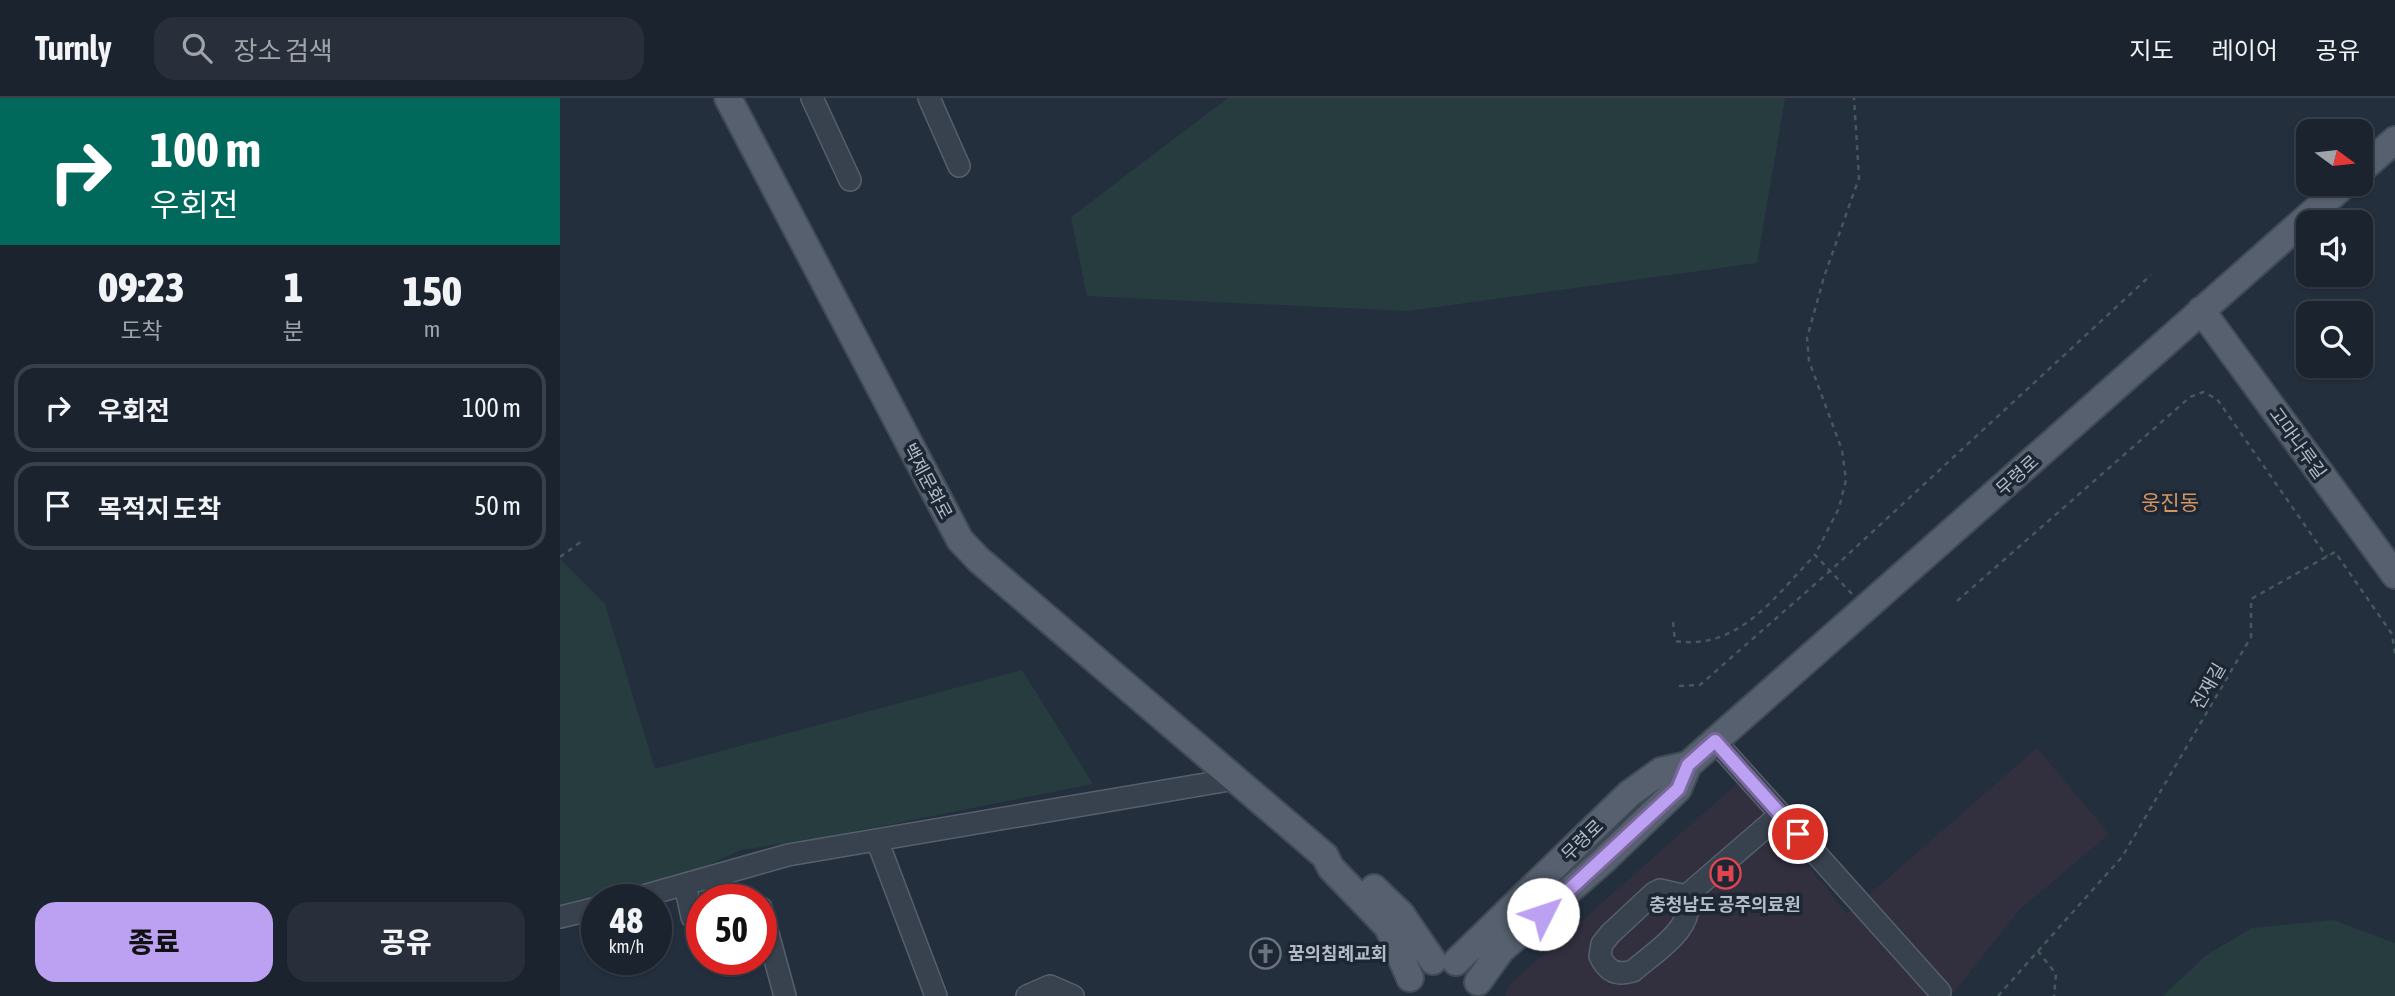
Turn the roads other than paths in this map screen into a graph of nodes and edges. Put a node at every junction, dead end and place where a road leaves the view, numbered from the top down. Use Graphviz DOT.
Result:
graph roads {
  1 [pos="728,98"];
  2 [pos="812,98"];
  3 [pos="929,98"];
  4 [pos="2395,139"];
  5 [pos="2373,159"];
  6 [pos="959,166"];
  7 [pos="850,180"];
  8 [pos="2331,196"];
  9 [pos="2201,310"];
  10 [pos="2395,575"];
  11 [pos="1715,741"];
  12 [pos="1688,765"];
  13 [pos="1235,779"];
  14 [pos="1781,814"];
  15 [pos="877,840"];
  16 [pos="1325,856"];
  17 [pos="685,885"];
  18 [pos="672,888"];
  19 [pos="686,890"];
  20 [pos="1686,896"];
  21 [pos="581,912"];
  22 [pos="560,917"];
  23 [pos="1445,961"];
  24 [pos="777,967"];
  25 [pos="1408,987"];
  26 [pos="1480,989"];
  27 [pos="1940,992"];
  28 [pos="785,996"];
  29 [pos="936,996"];
  30 [pos="1027,996"];
  31 [pos="1073,996"];
  1 -- 13 [label="main road, 백제문화로"];
  2 -- 7 [label="street"];
  3 -- 6 [label="street"];
  4 -- 5 [label="main road"];
  8 -- 9 [label="main road, 무령로"];
  9 -- 10 [label="main road, 고마나루길"];
  9 -- 11 [label="main road, 무령로"];
  11 -- 12 [label="main road, 무령로"];
  11 -- 14 [label="street"];
  12 -- 23 [label="main road, 무령로"];
  12 -- 26 [label="main road, 무령로"];
  13 -- 15 [label="street"];
  13 -- 16 [label="main road, 백제문화로"];
  14 -- 20 [label="street"];
  14 -- 27 [label="street"];
  15 -- 17 [label="street"];
  15 -- 29 [label="street"];
  16 -- 23 [label="main road, 백제문화로"];
  16 -- 25 [label="main road, 백제문화로"];
  17 -- 18 [label="street"];
  17 -- 19 [label="street"];
  21 -- 22 [label="street"];
  23 -- 25 [label="main road, 백제문화로"];
  23 -- 26 [label="main road, 백제문화로"];
  24 -- 28 [label="street"];
  30 -- 31 [label="street"];
}
